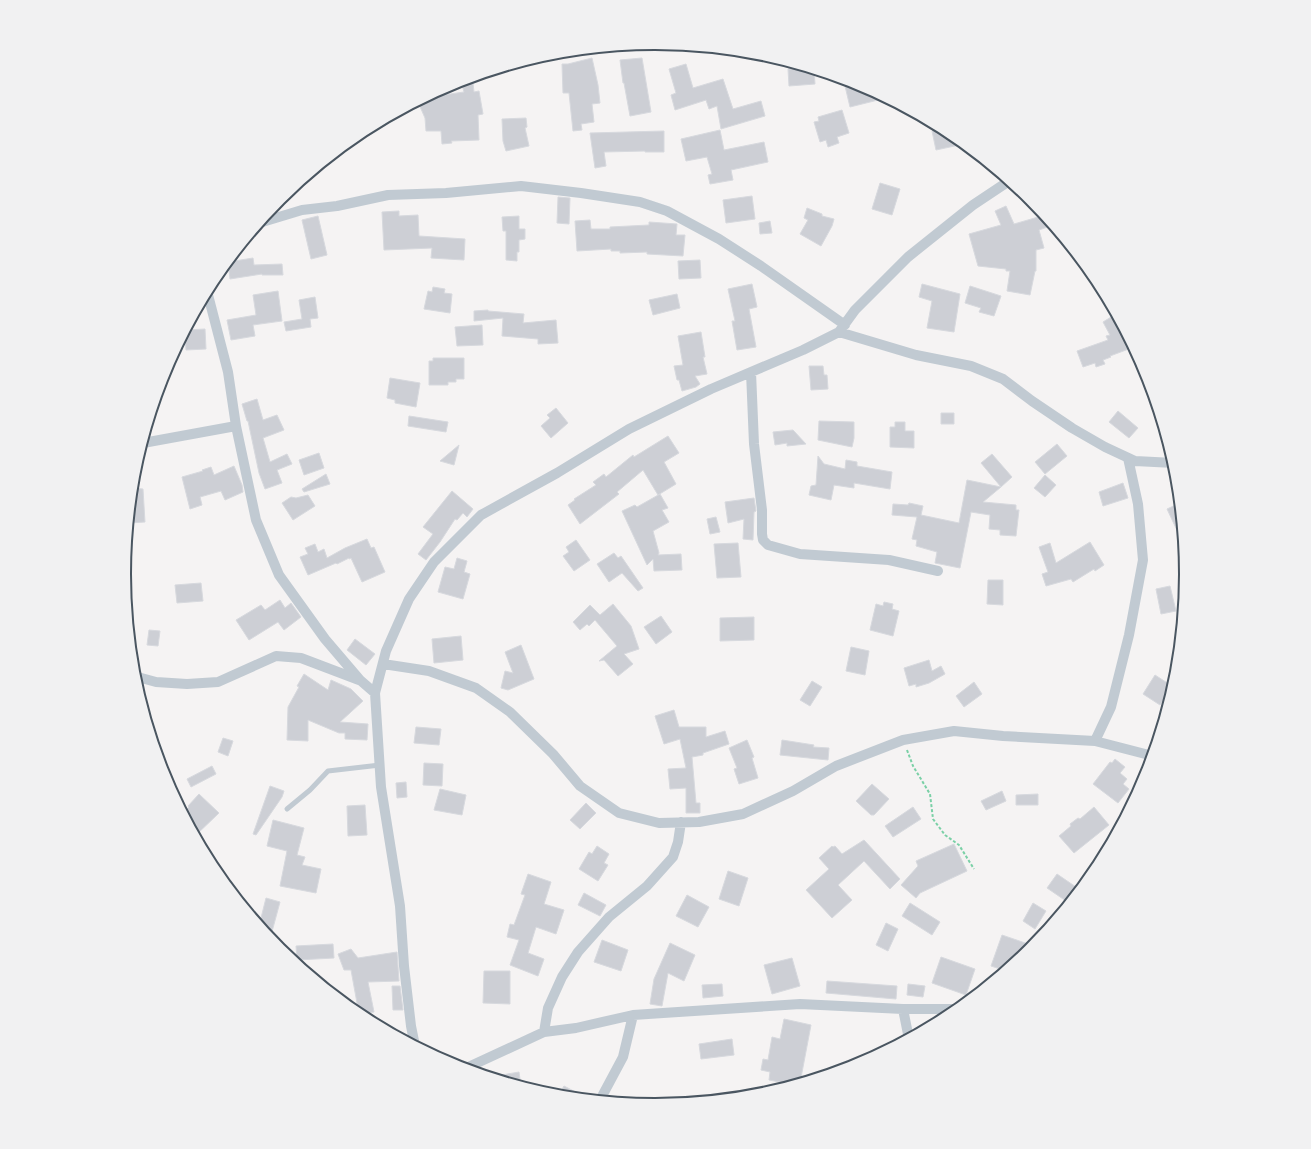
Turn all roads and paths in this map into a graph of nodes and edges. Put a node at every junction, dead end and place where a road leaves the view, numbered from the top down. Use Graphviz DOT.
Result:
graph roads {
  1 [pos="1005,184"];
  2 [pos="270,220"];
  3 [pos="209,299"];
  4 [pos="842,328"];
  5 [pos="751,372"];
  6 [pos="236,426"];
  7 [pos="148,442"];
  8 [pos="1128,458"];
  9 [pos="1168,463"];
  10 [pos="938,571"];
  11 [pos="383,664"];
  12 [pos="141,678"];
  13 [pos="360,680"];
  14 [pos="375,693"];
  15 [pos="903,740"];
  16 [pos="1094,741"];
  17 [pos="1148,755"];
  18 [pos="380,766"];
  19 [pos="287,809"];
  20 [pos="682,822"];
  21 [pos="974,869"];
  22 [pos="903,1009"];
  23 [pos="950,1009"];
  24 [pos="633,1015"];
  25 [pos="544,1032"];
  26 [pos="908,1034"];
  27 [pos="414,1040"];
  28 [pos="472,1065"];
  29 [pos="602,1096"];
  1 -- 4 [label="street"];
  2 -- 4 [label="street"];
  3 -- 6 [label="street"];
  4 -- 5 [label="street"];
  4 -- 8 [label="street"];
  5 -- 10 [label="street"];
  5 -- 11 [label="street"];
  6 -- 7 [label="street"];
  6 -- 13 [label="street"];
  8 -- 9 [label="street"];
  8 -- 16 [label="street"];
  11 -- 14 [label="street"];
  11 -- 20 [label="street"];
  12 -- 13 [label="street"];
  13 -- 14 [label="street"];
  14 -- 18 [label="street"];
  15 -- 16 [label="street"];
  15 -- 20 [label="street"];
  15 -- 21 [label="path"];
  16 -- 17 [label="street"];
  18 -- 19 [label="lane"];
  18 -- 27 [label="street"];
  20 -- 25 [label="street"];
  22 -- 23 [label="street"];
  22 -- 24 [label="street"];
  22 -- 26 [label="street"];
  24 -- 25 [label="street"];
  24 -- 29 [label="street"];
  25 -- 28 [label="street"];
}
